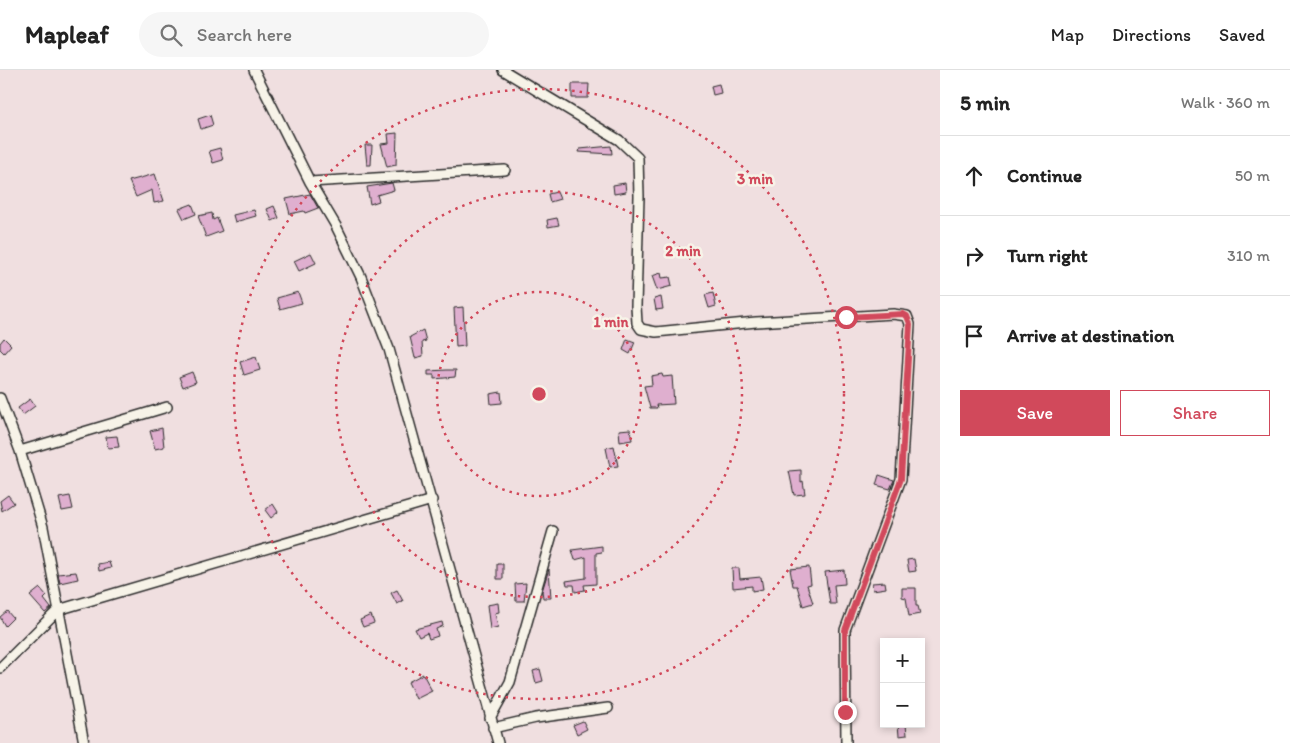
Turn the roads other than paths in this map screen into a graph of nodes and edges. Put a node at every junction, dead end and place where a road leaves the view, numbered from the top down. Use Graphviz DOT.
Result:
graph roads {
  1 [pos="254,70"];
  2 [pos="503,70"];
  3 [pos="505,170"];
  4 [pos="310,182"];
  5 [pos="0,398"];
  6 [pos="167,407"];
  7 [pos="20,451"];
  8 [pos="432,500"];
  9 [pos="553,531"];
  10 [pos="58,610"];
  11 [pos="0,668"];
  12 [pos="608,708"];
  13 [pos="490,718"];
  14 [pos="493,728"];
  15 [pos="84,743"];
  16 [pos="498,743"];
  17 [pos="846,743"];
  1 -- 4 [label="street"];
  2 -- 17 [label="street"];
  3 -- 4 [label="street"];
  4 -- 8 [label="street"];
  5 -- 7 [label="street"];
  6 -- 7 [label="street"];
  7 -- 10 [label="street"];
  8 -- 10 [label="street"];
  8 -- 13 [label="street"];
  9 -- 13 [label="street"];
  10 -- 11 [label="street"];
  10 -- 15 [label="street"];
  12 -- 14 [label="street"];
  13 -- 14 [label="street"];
  14 -- 16 [label="street"];
}
